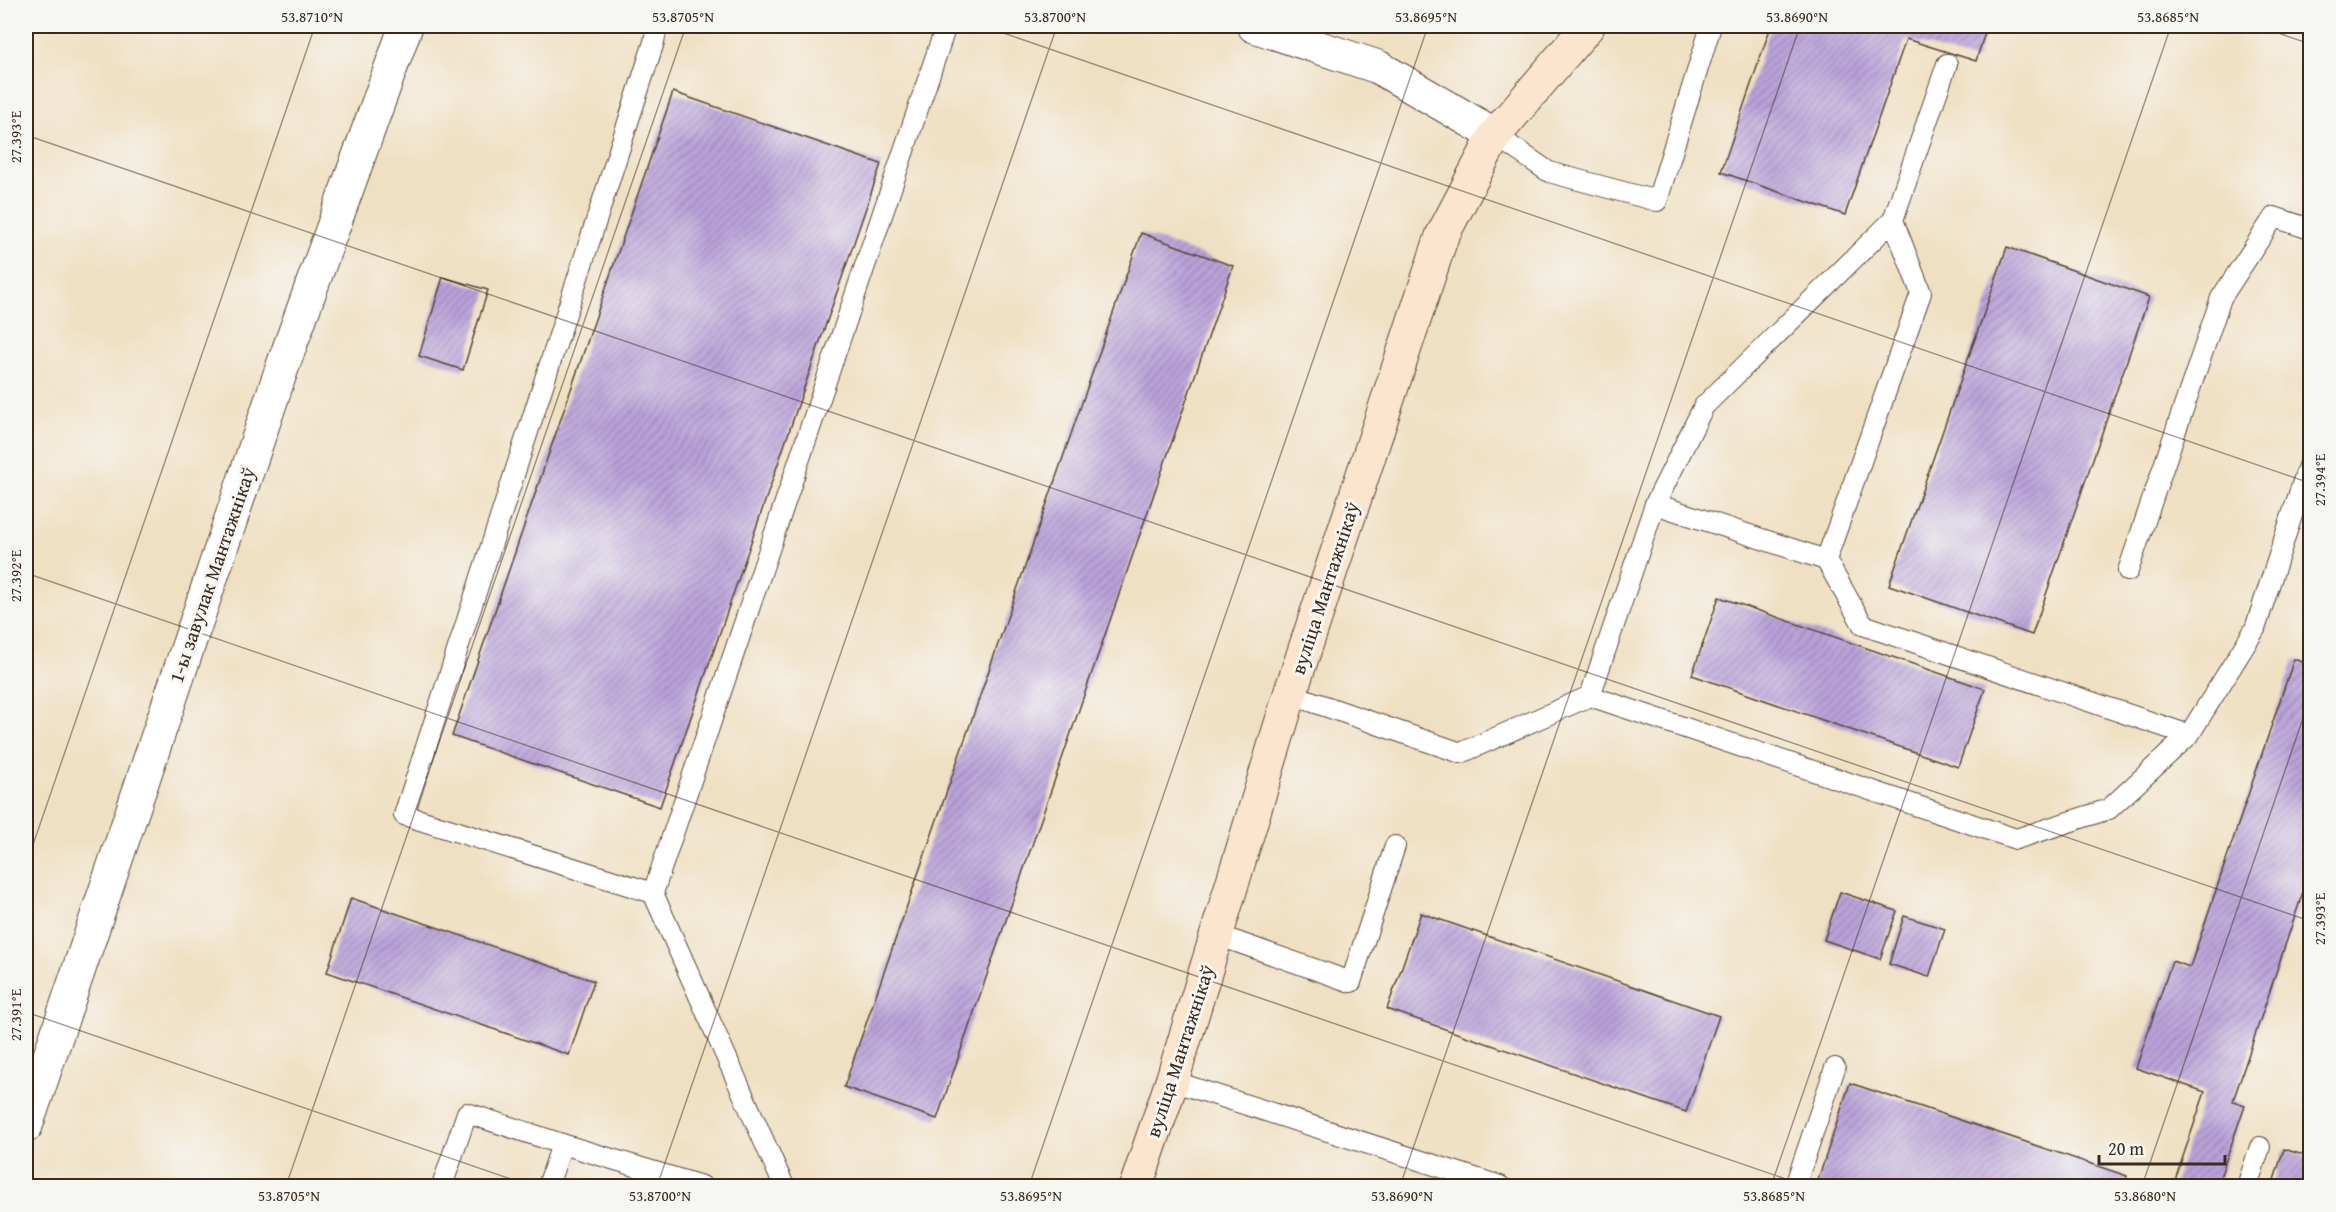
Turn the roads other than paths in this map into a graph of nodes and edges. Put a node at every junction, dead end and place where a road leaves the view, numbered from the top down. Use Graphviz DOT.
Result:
graph roads {
  1 [pos="406,26"];
  2 [pos="657,26"];
  3 [pos="946,26"];
  4 [pos="1254,26"];
  5 [pos="1588,26"];
  6 [pos="1711,26"];
  7 [pos="1947,64"];
  8 [pos="1495,135"];
  9 [pos="1893,219"];
  10 [pos="2310,229"];
  11 [pos="2310,460"];
  12 [pos="1655,504"];
  13 [pos="1826,560"];
  14 [pos="2128,572"];
  15 [pos="1290,694"];
  16 [pos="1590,696"];
  17 [pos="2189,735"];
  18 [pos="1395,846"];
  19 [pos="653,893"];
  20 [pos="1217,935"];
  21 [pos="1835,1068"];
  22 [pos="1172,1081"];
  23 [pos="26,1126"];
  24 [pos="562,1144"];
  25 [pos="2260,1147"];
  26 [pos="1450,1179"];
  27 [pos="442,1186"];
  28 [pos="548,1186"];
  29 [pos="702,1186"];
  30 [pos="784,1186"];
  31 [pos="1136,1186"];
  32 [pos="1500,1186"];
  33 [pos="1795,1186"];
  34 [pos="2247,1186"];
  1 -- 23 [label="street, 1-ы завулак Мантажнікаў"];
  2 -- 19 [label="lane"];
  3 -- 19 [label="lane"];
  4 -- 8 [label="street"];
  5 -- 8 [label="street, вуліца Мантажнікаў"];
  6 -- 8 [label="lane"];
  7 -- 9 [label="lane"];
  8 -- 15 [label="street, вуліца Мантажнікаў"];
  9 -- 12 [label="lane"];
  9 -- 13 [label="lane"];
  10 -- 14 [label="lane"];
  11 -- 17 [label="lane"];
  12 -- 13 [label="lane"];
  12 -- 16 [label="lane"];
  13 -- 17 [label="lane"];
  15 -- 16 [label="lane"];
  15 -- 20 [label="street, вуліца Мантажнікаў"];
  16 -- 17 [label="lane"];
  18 -- 20 [label="lane"];
  19 -- 30 [label="lane"];
  20 -- 22 [label="street, вуліца Мантажнікаў"];
  21 -- 33 [label="lane"];
  22 -- 26 [label="lane"];
  22 -- 31 [label="street, вуліца Мантажнікаў"];
  24 -- 27 [label="lane"];
  24 -- 28 [label="lane"];
  24 -- 29 [label="lane"];
  25 -- 34 [label="lane"];
  26 -- 32 [label="lane"];
}
